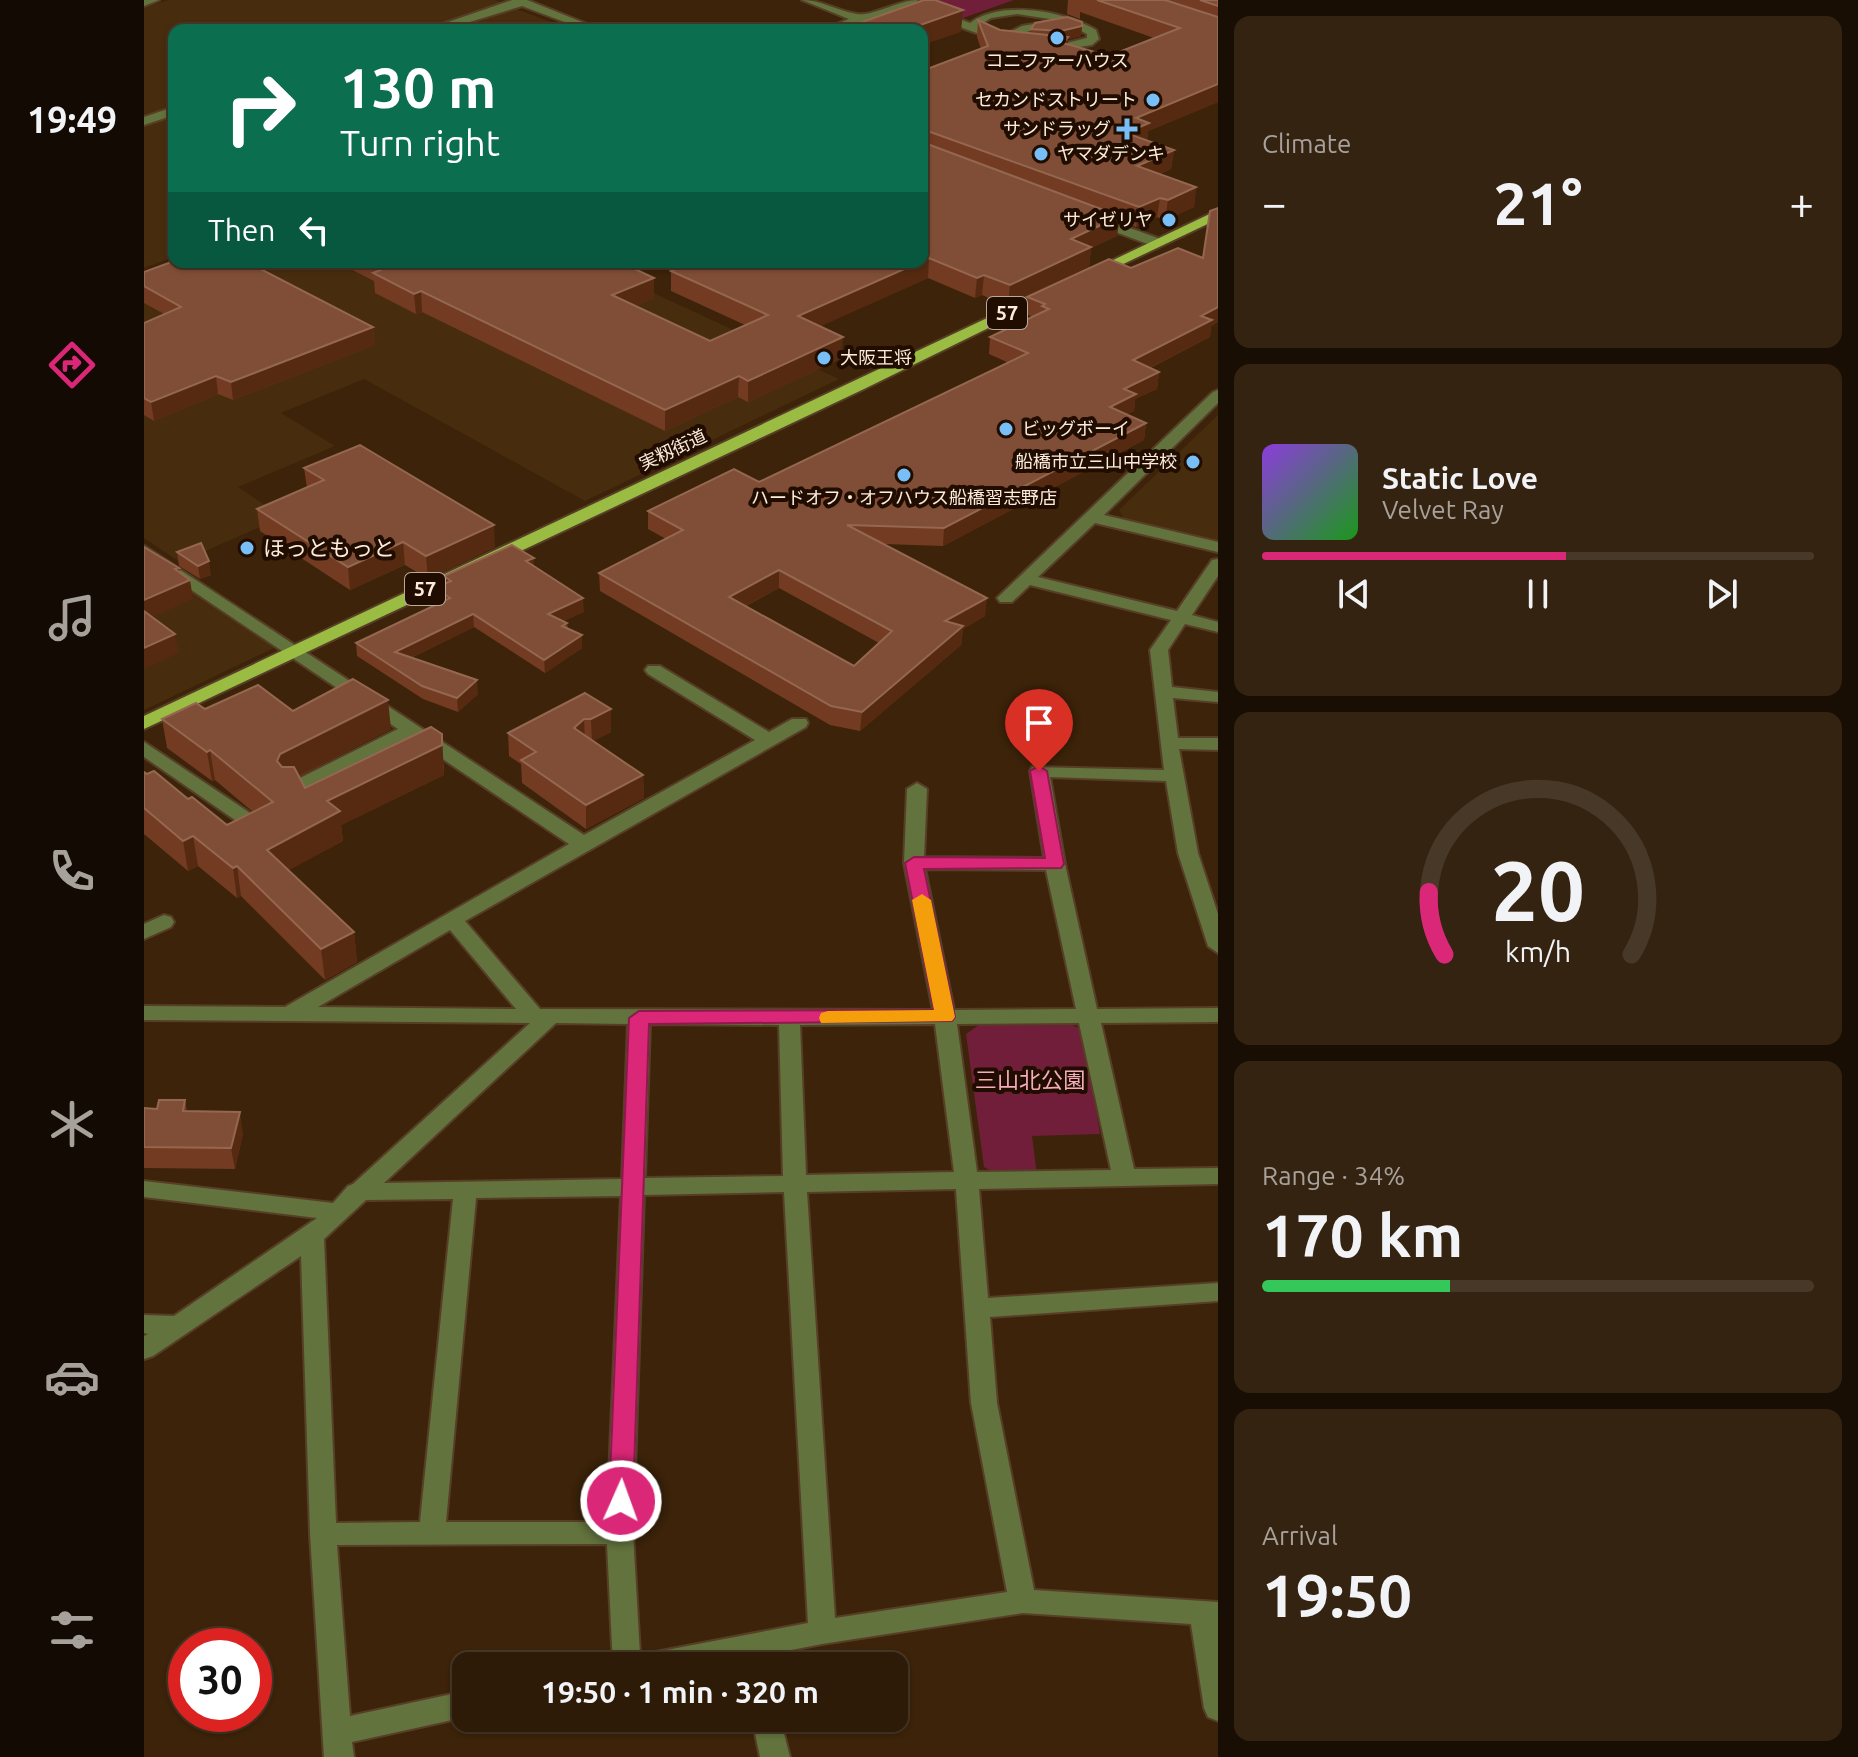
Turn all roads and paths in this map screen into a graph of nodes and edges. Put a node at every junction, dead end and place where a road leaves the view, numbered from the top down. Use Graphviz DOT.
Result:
graph roads {
  1 [pos="154,0"];
  2 [pos="807,0"];
  3 [pos="524,1"];
  4 [pos="942,1"];
  5 [pos="909,2"];
  6 [pos="144,3"];
  7 [pos="964,11"];
  8 [pos="987,15"];
  9 [pos="1075,17"];
  10 [pos="860,19"];
  11 [pos="976,23"];
  12 [pos="450,24"];
  13 [pos="581,24"];
  14 [pos="845,24"];
  15 [pos="1026,28"];
  16 [pos="1000,42"];
  17 [pos="168,113"];
  18 [pos="144,121"];
  19 [pos="1078,213"];
  20 [pos="1218,214"];
  21 [pos="1158,243"];
  22 [pos="1078,280"];
  23 [pos="1063,287"];
  24 [pos="1218,395"];
  25 [pos="1092,517"];
  26 [pos="1218,547"];
  27 [pos="144,551"];
  28 [pos="1218,564"];
  29 [pos="1026,579"];
  30 [pos="1006,598"];
  31 [pos="1179,617"];
  32 [pos="1218,627"];
  33 [pos="294,651"];
  34 [pos="654,670"];
  35 [pos="1163,691"];
  36 [pos="1218,697"];
  37 [pos="144,723"];
  38 [pos="799,723"];
  39 [pos="412,729"];
  40 [pos="768,740"];
  41 [pos="1169,743"];
  42 [pos="1218,744"];
  43 [pos="144,748"];
  44 [pos="1175,776"];
  45 [pos="293,789"];
  46 [pos="917,789"];
  47 [pos="255,825"];
  48 [pos="583,844"];
  49 [pos="914,863"];
  50 [pos="1055,864"];
  51 [pos="453,920"];
  52 [pos="164,922"];
  53 [pos="144,932"];
  54 [pos="1218,946"];
  55 [pos="293,1012"];
  56 [pos="144,1013"];
  57 [pos="1090,1014"];
  58 [pos="1218,1015"];
  59 [pos="541,1016"];
  60 [pos="945,1017"];
  61 [pos="639,1018"];
  62 [pos="789,1018"];
  63 [pos="1218,1176"];
  64 [pos="1124,1178"];
  65 [pos="967,1181"];
  66 [pos="795,1184"];
  67 [pos="631,1187"];
  68 [pos="144,1189"];
  69 [pos="465,1190"];
  70 [pos="356,1192"];
  71 [pos="339,1212"];
  72 [pos="312,1236"];
  73 [pos="1218,1292"];
  74 [pos="979,1308"];
  75 [pos="144,1324"];
  76 [pos="179,1326"];
  77 [pos="144,1349"];
  78 [pos="432,1533"];
  79 [pos="620,1533"];
  80 [pos="323,1534"];
  81 [pos="1023,1601"];
  82 [pos="1211,1614"];
  83 [pos="822,1632"];
  84 [pos="626,1652"];
  85 [pos="763,1652"];
  86 [pos="452,1708"];
  87 [pos="1218,1708"];
  88 [pos="769,1732"];
  89 [pos="338,1745"];
  90 [pos="775,1757"];
  1 -- 6 [label="street"];
  2 -- 10 [label="street"];
  3 -- 12 [label="street"];
  3 -- 13 [label="street"];
  4 -- 7 [label="street"];
  5 -- 8 [label="street"];
  5 -- 10 [label="street"];
  8 -- 11 [label="street"];
  8 -- 15 [label="street"];
  9 -- 15 [label="street"];
  10 -- 14 [label="street"];
  15 -- 16 [label="street"];
  17 -- 18 [label="street"];
  19 -- 21 [label="street"];
  20 -- 21 [label="main road"];
  21 -- 22 [label="main road"];
  23 -- 33 [label="main road, 実籾街道 / 57"];
  24 -- 25 [label="street"];
  25 -- 26 [label="street"];
  25 -- 29 [label="street"];
  27 -- 33 [label="street"];
  28 -- 31 [label="street"];
  29 -- 30 [label="street"];
  29 -- 31 [label="street"];
  31 -- 32 [label="street"];
  31 -- 35 [label="street"];
  33 -- 37 [label="main road, 実籾街道 / 57"];
  33 -- 39 [label="street"];
  34 -- 40 [label="street"];
  35 -- 36 [label="street"];
  35 -- 41 [label="street"];
  38 -- 40 [label="street"];
  39 -- 45 [label="street"];
  39 -- 48 [label="street"];
  40 -- 48 [label="street"];
  41 -- 42 [label="street"];
  41 -- 44 [label="street"];
  43 -- 47 [label="street"];
  44 -- 50 [label="street"];
  44 -- 54 [label="street"];
  46 -- 49 [label="street"];
  48 -- 51 [label="street"];
  49 -- 50 [label="street"];
  49 -- 60 [label="street"];
  50 -- 57 [label="street"];
  51 -- 55 [label="street"];
  51 -- 59 [label="street"];
  52 -- 53 [label="street"];
  55 -- 56 [label="street"];
  55 -- 59 [label="street"];
  57 -- 58 [label="street"];
  57 -- 60 [label="street"];
  57 -- 64 [label="street"];
  59 -- 61 [label="street"];
  59 -- 70 [label="street"];
  60 -- 62 [label="street"];
  60 -- 65 [label="street"];
  61 -- 62 [label="street"];
  61 -- 67 [label="street"];
  62 -- 66 [label="street"];
  63 -- 64 [label="street"];
  64 -- 65 [label="street"];
  65 -- 66 [label="street"];
  65 -- 74 [label="street"];
  66 -- 67 [label="street"];
  66 -- 83 [label="street"];
  67 -- 69 [label="street"];
  67 -- 79 [label="street"];
  68 -- 71 [label="street"];
  69 -- 70 [label="street"];
  69 -- 78 [label="street"];
  70 -- 71 [label="street"];
  71 -- 72 [label="street"];
  72 -- 76 [label="street"];
  72 -- 80 [label="street"];
  73 -- 74 [label="street"];
  74 -- 81 [label="street"];
  75 -- 76 [label="street"];
  76 -- 77 [label="street"];
  78 -- 79 [label="street"];
  78 -- 80 [label="street"];
  79 -- 84 [label="street"];
  80 -- 89 [label="street"];
  81 -- 82 [label="street"];
  81 -- 83 [label="street"];
  82 -- 87 [label="street"];
  83 -- 85 [label="street"];
  86 -- 89 [label="street"];
  88 -- 90 [label="street"];
}
